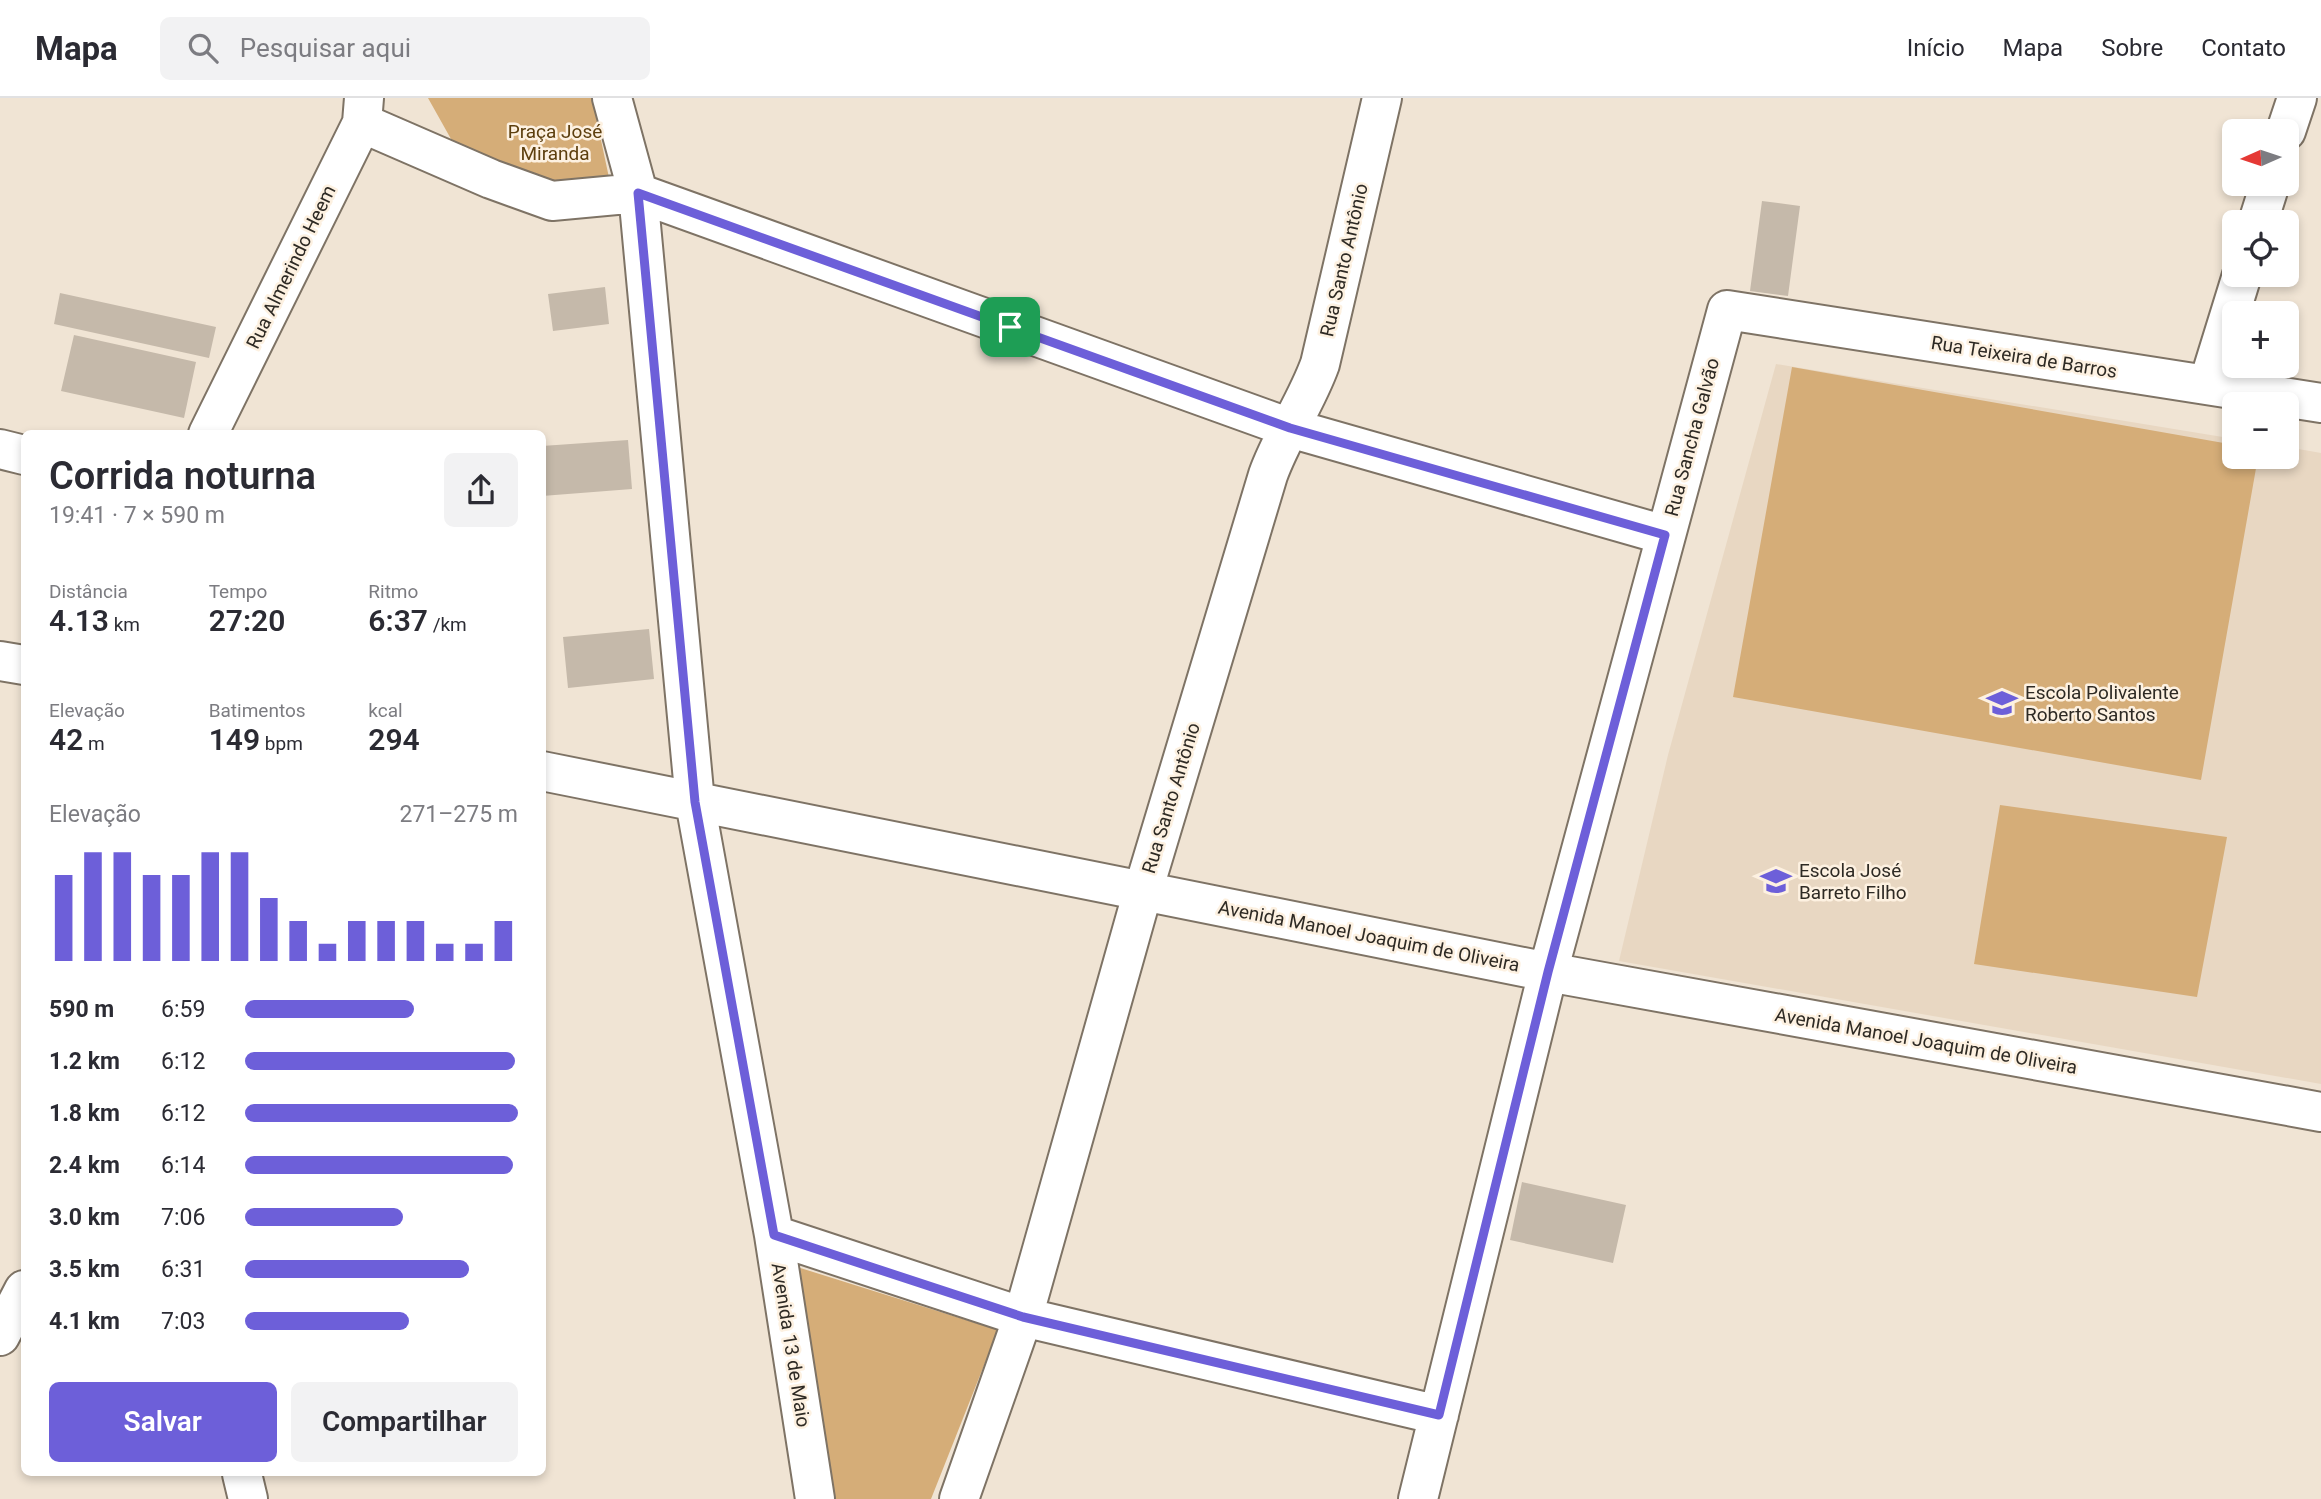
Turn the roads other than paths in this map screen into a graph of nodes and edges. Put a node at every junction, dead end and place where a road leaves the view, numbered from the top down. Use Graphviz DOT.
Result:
graph roads {
  1 [pos="612,98"];
  2 [pos="1382,98"];
  3 [pos="2297,98"];
  4 [pos="363,110"];
  5 [pos="2290,119"];
  6 [pos="638,193"];
  7 [pos="2238,287"];
  8 [pos="1727,310"];
  9 [pos="2208,385"];
  10 [pos="2321,403"];
  11 [pos="1290,428"];
  12 [pos="210,430"];
  13 [pos="0,449"];
  14 [pos="21,455"];
  15 [pos="1665,535"];
  16 [pos="0,661"];
  17 [pos="21,664"];
  18 [pos="546,772"];
  19 [pos="695,802"];
  20 [pos="1143,891"];
  21 [pos="1548,972"];
  22 [pos="2321,1112"];
  23 [pos="774,1235"];
  24 [pos="21,1296"];
  25 [pos="1023,1317"];
  26 [pos="0,1336"];
  27 [pos="1439,1415"];
  28 [pos="242,1476"];
  29 [pos="248,1499"];
  30 [pos="815,1499"];
  31 [pos="959,1499"];
  32 [pos="1418,1499"];
  1 -- 6 [label="street"];
  2 -- 11 [label="street, Rua Santo Antônio"];
  3 -- 5 [label="street"];
  4 -- 6 [label="street"];
  4 -- 12 [label="street, Rua Almerindo Heem"];
  6 -- 11 [label="street"];
  6 -- 19 [label="street, Avenida 13 de Maio"];
  7 -- 9 [label="street"];
  8 -- 9 [label="street, Rua Teixeira de Barros"];
  8 -- 15 [label="street, Rua Sancha Galvão"];
  9 -- 10 [label="street, Rua Teixeira de Barros"];
  11 -- 15 [label="street"];
  11 -- 20 [label="street, Rua Santo Antônio"];
  13 -- 14 [label="street"];
  15 -- 21 [label="street, Rua Sancha Galvão"];
  16 -- 17 [label="street"];
  18 -- 19 [label="street, Avenida Manoel Joaquim de Oliveira"];
  19 -- 20 [label="street, Avenida Manoel Joaquim de Oliveira"];
  19 -- 23 [label="street, Avenida 13 de Maio"];
  20 -- 21 [label="street, Avenida Manoel Joaquim de Oliveira"];
  20 -- 25 [label="street, Rua Santo Antônio"];
  21 -- 22 [label="street, Avenida Manoel Joaquim de Oliveira"];
  21 -- 27 [label="street, Rua Sancha Galvão"];
  23 -- 25 [label="street"];
  23 -- 30 [label="street, Avenida 13 de Maio"];
  24 -- 26 [label="street"];
  25 -- 27 [label="street"];
  25 -- 31 [label="street, Rua Santo Antônio"];
  27 -- 32 [label="street, Rua Sancha Galvão"];
  28 -- 29 [label="street"];
}
